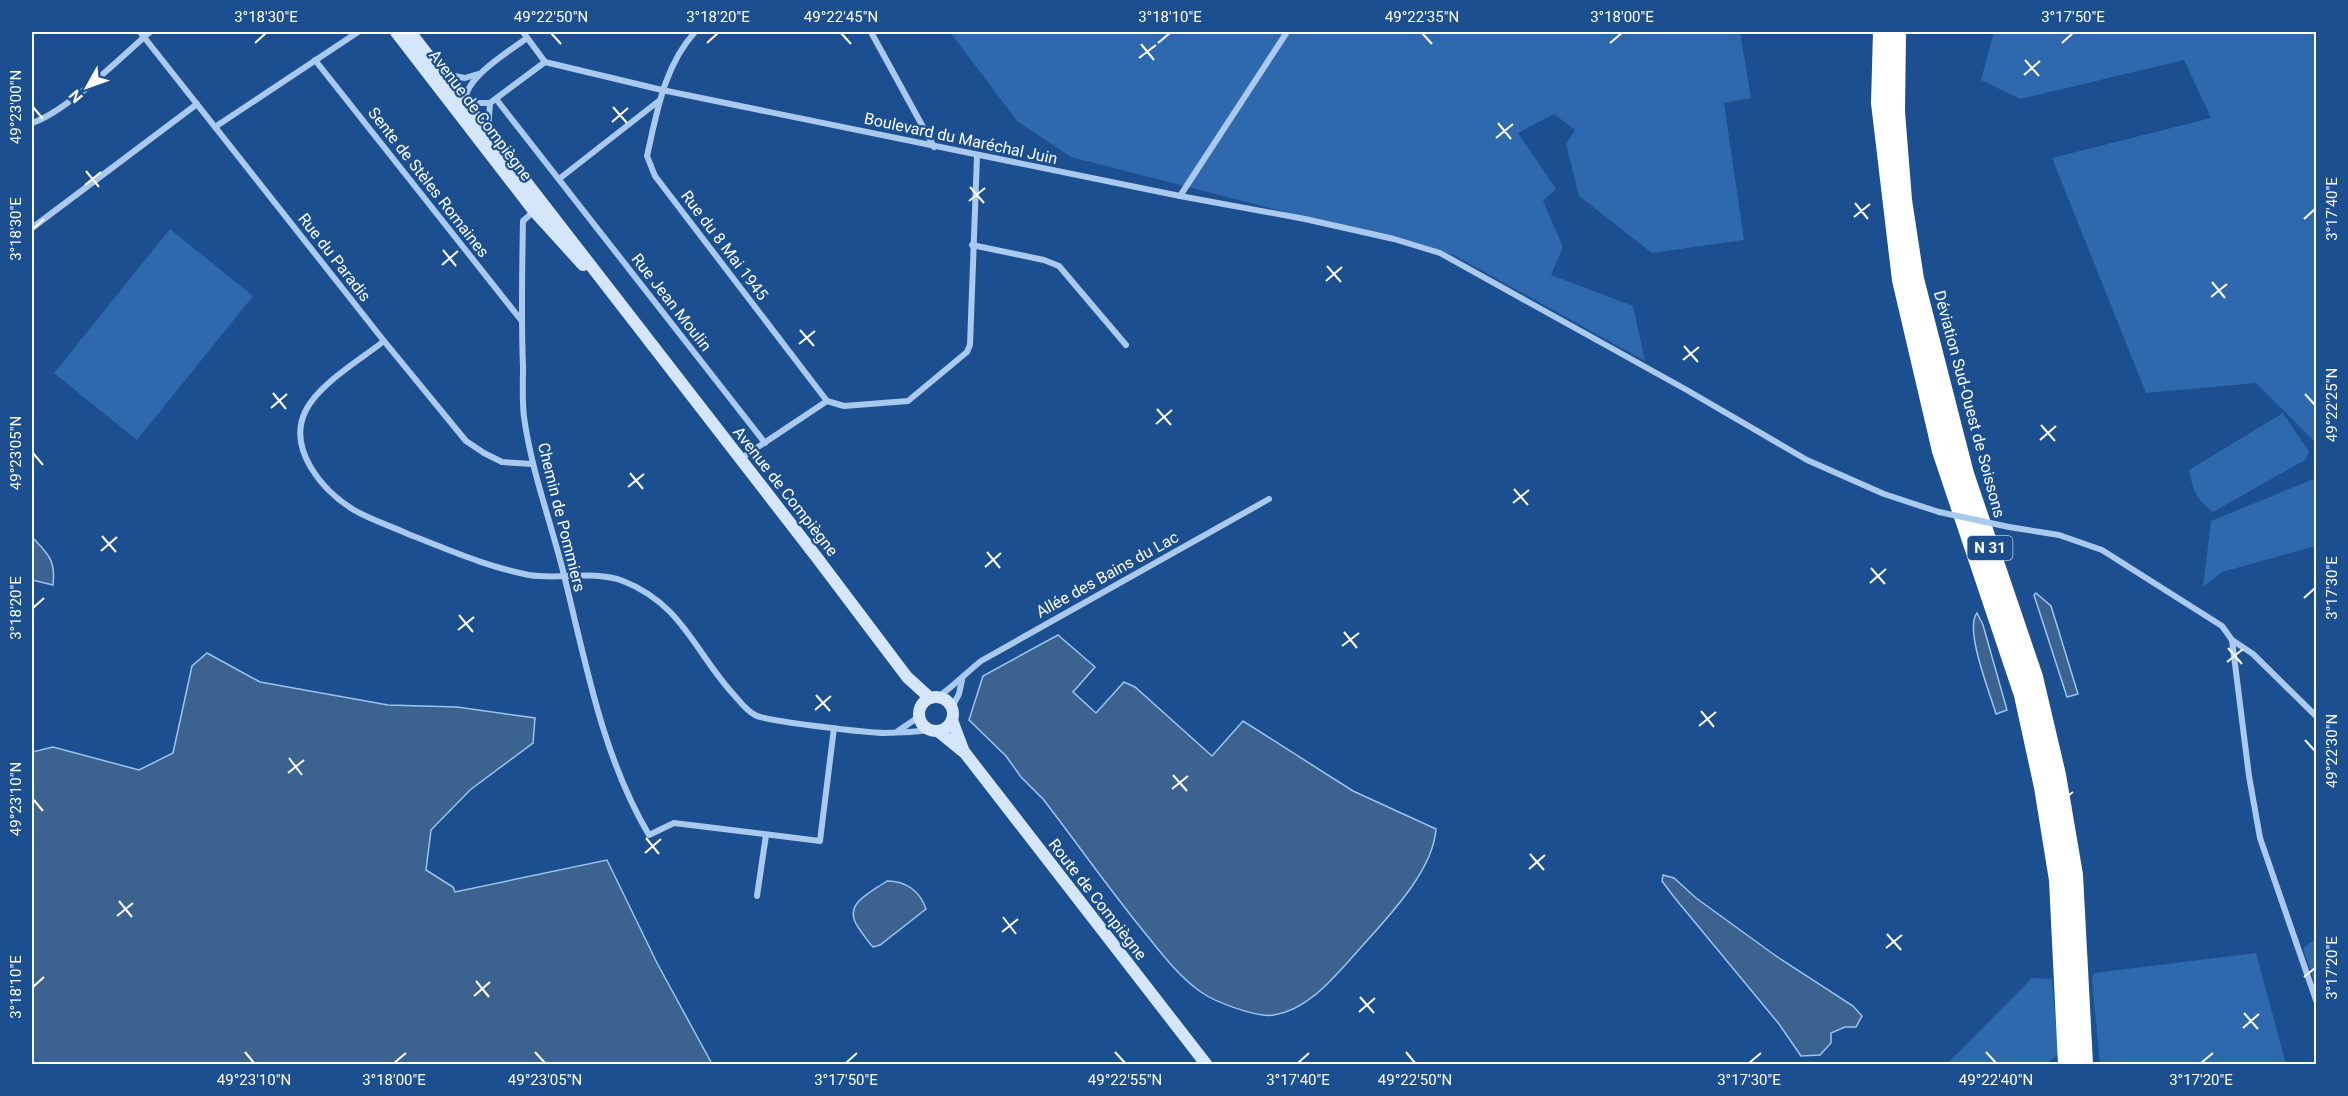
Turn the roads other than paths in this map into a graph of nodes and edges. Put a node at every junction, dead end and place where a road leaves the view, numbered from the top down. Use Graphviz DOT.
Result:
graph roads {
  1 [pos="150,32"];
  2 [pos="358,32"];
  3 [pos="396,32"];
  4 [pos="410,32"];
  5 [pos="523,32"];
  6 [pos="695,32"];
  7 [pos="871,32"];
  8 [pos="1287,32"];
  9 [pos="1882,32"];
  10 [pos="1897,32"];
  11 [pos="142,34"];
  12 [pos="527,38"];
  13 [pos="315,60"];
  14 [pos="545,62"];
  15 [pos="444,74"];
  16 [pos="479,74"];
  17 [pos="437,85"];
  18 [pos="662,90"];
  19 [pos="660,100"];
  20 [pos="494,101"];
  21 [pos="467,103"];
  22 [pos="196,104"];
  23 [pos="32,123"];
  24 [pos="215,127"];
  25 [pos="470,128"];
  26 [pos="488,131"];
  27 [pos="934,147"];
  28 [pos="977,156"];
  29 [pos="559,179"];
  30 [pos="1180,196"];
  31 [pos="538,206"];
  32 [pos="32,228"];
  33 [pos="972,245"];
  34 [pos="521,321"];
  35 [pos="384,341"];
  36 [pos="1126,345"];
  37 [pos="827,401"];
  38 [pos="765,443"];
  39 [pos="740,459"];
  40 [pos="533,464"];
  41 [pos="1269,499"];
  42 [pos="564,574"];
  43 [pos="2232,640"];
  44 [pos="962,680"];
  45 [pos="927,705"];
  46 [pos="952,707"];
  47 [pos="2316,716"];
  48 [pos="952,720"];
  49 [pos="834,728"];
  50 [pos="934,730"];
  51 [pos="897,732"];
  52 [pos="965,753"];
  53 [pos="766,835"];
  54 [pos="757,896"];
  55 [pos="2316,1000"];
  56 [pos="1206,1065"];
  57 [pos="2067,1065"];
  58 [pos="2084,1065"];
  1 -- 11 [label="street"];
  2 -- 13 [label="street"];
  3 -- 17 [label="main road, Avenue de Compiègne"];
  4 -- 15 [label="main road, Avenue de Compiègne"];
  5 -- 12 [label="street"];
  6 -- 18 [label="street, Rue du 8 Mai 1945"];
  7 -- 27 [label="street"];
  8 -- 30 [label="street"];
  9 -- 57 [label="highway, N 31"];
  10 -- 58 [label="highway, Déviation Sud-Ouest de Soissons / N 31"];
  11 -- 22 [label="street, Rue du Paradis"];
  11 -- 23 [label="street"];
  12 -- 14 [label="street"];
  12 -- 16 [label="street"];
  13 -- 24 [label="street"];
  13 -- 34 [label="street, Sente de Stèles Romaines"];
  14 -- 18 [label="street, Boulevard du Maréchal Juin"];
  14 -- 20 [label="street"];
  15 -- 16 [label="street"];
  15 -- 21 [label="main road, Avenue de Compiègne"];
  16 -- 21 [label="street"];
  17 -- 21 [label="street"];
  17 -- 25 [label="main road, Avenue de Compiègne"];
  18 -- 19 [label="street, Rue du 8 Mai 1945"];
  18 -- 27 [label="street, Boulevard du Maréchal Juin"];
  19 -- 29 [label="street"];
  19 -- 37 [label="street, Rue du 8 Mai 1945"];
  20 -- 21 [label="street"];
  20 -- 26 [label="street"];
  20 -- 29 [label="street, Rue Jean Moulin"];
  21 -- 25 [label="street"];
  21 -- 26 [label="main road, Avenue de Compiègne"];
  22 -- 24 [label="street, Rue du Paradis"];
  22 -- 32 [label="street"];
  24 -- 35 [label="street, Rue du Paradis"];
  25 -- 31 [label="main road, Avenue de Compiègne"];
  26 -- 31 [label="main road, Avenue de Compiègne"];
  27 -- 28 [label="street, Boulevard du Maréchal Juin"];
  28 -- 30 [label="street, Boulevard du Maréchal Juin"];
  28 -- 33 [label="street"];
  29 -- 38 [label="street, Rue Jean Moulin"];
  30 -- 43 [label="street, Boulevard du Maréchal Juin, bridge"];
  31 -- 34 [label="street, Chemin de Pommiers"];
  31 -- 39 [label="main road, Avenue de Compiègne"];
  33 -- 36 [label="street"];
  33 -- 37 [label="street"];
  34 -- 40 [label="street, Chemin de Pommiers"];
  35 -- 40 [label="street, Rue du Paradis"];
  35 -- 42 [label="street"];
  37 -- 38 [label="street"];
  38 -- 39 [label="street"];
  39 -- 45 [label="main road, Avenue de Compiègne"];
  40 -- 42 [label="street, Chemin de Pommiers"];
  41 -- 44 [label="street, Allée des Bains du Lac"];
  42 -- 49 [label="street"];
  42 -- 53 [label="street, Chemin de Pommiers"];
  43 -- 47 [label="street, Boulevard du Maréchal Juin"];
  43 -- 55 [label="street"];
  44 -- 45 [label="street, Allée des Bains du Lac"];
  44 -- 46 [label="street, Allée des Bains du Lac"];
  45 -- 46 [label="main road"];
  45 -- 50 [label="main road"];
  45 -- 51 [label="street, Allée des Bains du Lac"];
  46 -- 48 [label="main road"];
  48 -- 50 [label="main road"];
  48 -- 52 [label="main road"];
  49 -- 51 [label="street"];
  49 -- 53 [label="street"];
  50 -- 51 [label="street"];
  50 -- 52 [label="main road"];
  52 -- 56 [label="main road, Route de Compiègne"];
  53 -- 54 [label="street"];
}
